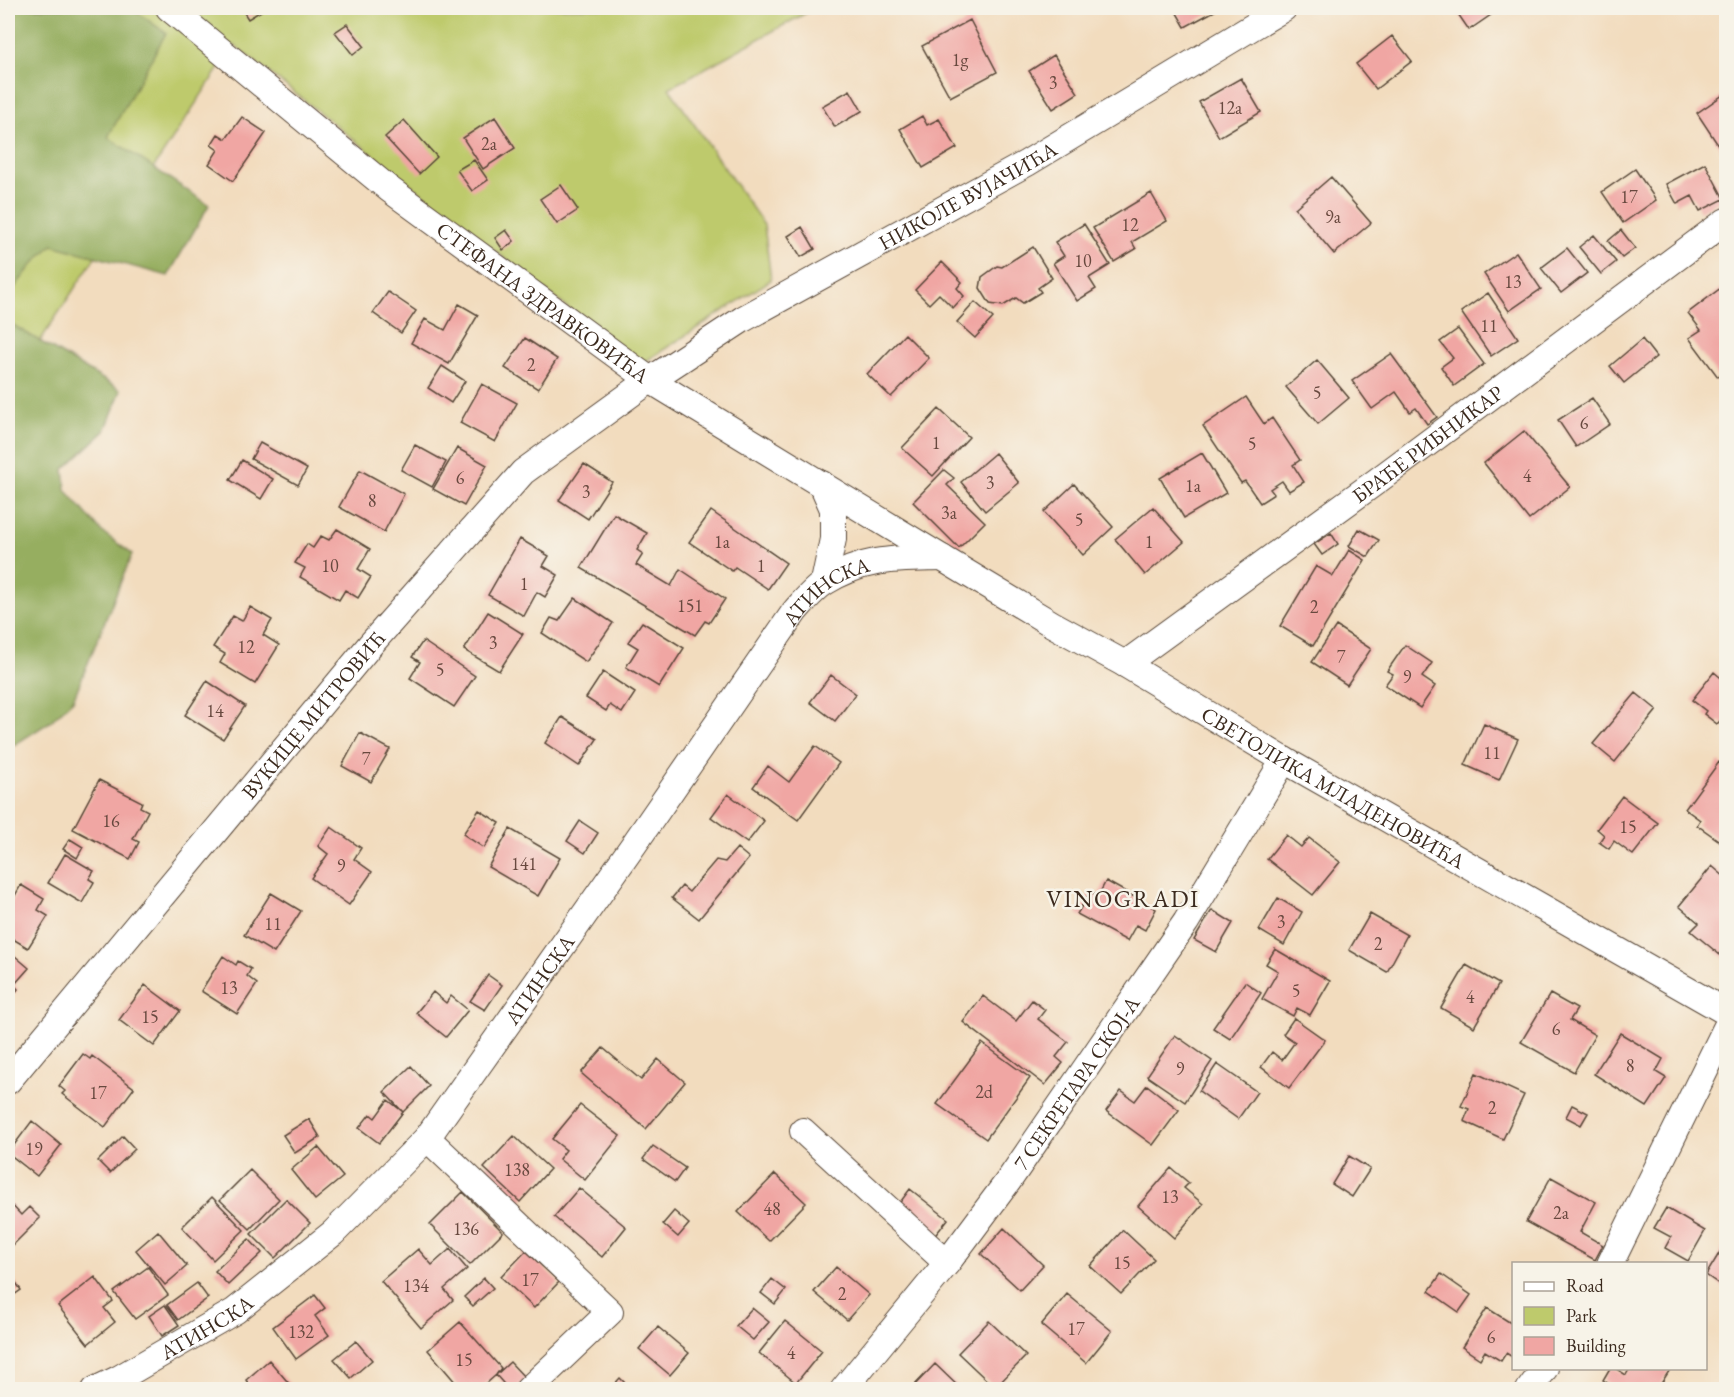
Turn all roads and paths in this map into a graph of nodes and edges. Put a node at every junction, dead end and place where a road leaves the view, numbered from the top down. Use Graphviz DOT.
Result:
graph roads {
  1 [pos="169,8"];
  2 [pos="1284,8"];
  3 [pos="1726,220"];
  4 [pos="650,380"];
  5 [pos="822,484"];
  6 [pos="942,558"];
  7 [pos="824,582"];
  8 [pos="1125,664"];
  9 [pos="1284,760"];
  10 [pos="1726,1012"];
  11 [pos="1726,1028"];
  12 [pos="8,1081"];
  13 [pos="803,1131"];
  14 [pos="427,1138"];
  15 [pos="1610,1262"];
  16 [pos="947,1263"];
  17 [pos="1543,1370"];
  18 [pos="95,1389"];
  19 [pos="528,1389"];
  20 [pos="843,1389"];
  21 [pos="1529,1389"];
  1 -- 4 [label="street, СТЕФАНА ЗДРАВКОВИЋА"];
  2 -- 4 [label="street, НИКОЛЕ ВУЈАЧИЋА"];
  3 -- 8 [label="street, БРАЋЕ РИБНИКАР"];
  4 -- 5 [label="street, СТЕФАНА ЗДРАВКОВИЋА"];
  4 -- 12 [label="street, ВУКИЦЕ МИТРОВИЋ"];
  5 -- 6 [label="street, СТЕФАНА ЗДРАВКОВИЋА"];
  5 -- 7 [label="street"];
  6 -- 7 [label="street, АТИНСКА"];
  6 -- 8 [label="street, СВЕТОЛИКА МЛАДЕНОВИЋА"];
  7 -- 14 [label="street, АТИНСКА"];
  8 -- 9 [label="street, СВЕТОЛИКА МЛАДЕНОВИЋА"];
  9 -- 10 [label="street, СВЕТОЛИКА МЛАДЕНОВИЋА"];
  9 -- 16 [label="street, 7 СЕКРЕТАРА СКОЈ-А"];
  11 -- 15 [label="street"];
  13 -- 16 [label="street"];
  14 -- 18 [label="street, АТИНСКА"];
  14 -- 19 [label="street"];
  16 -- 20 [label="street, 7 СЕКРЕТАРА СКОЈ-А"];
  17 -- 21 [label="street"];
}
